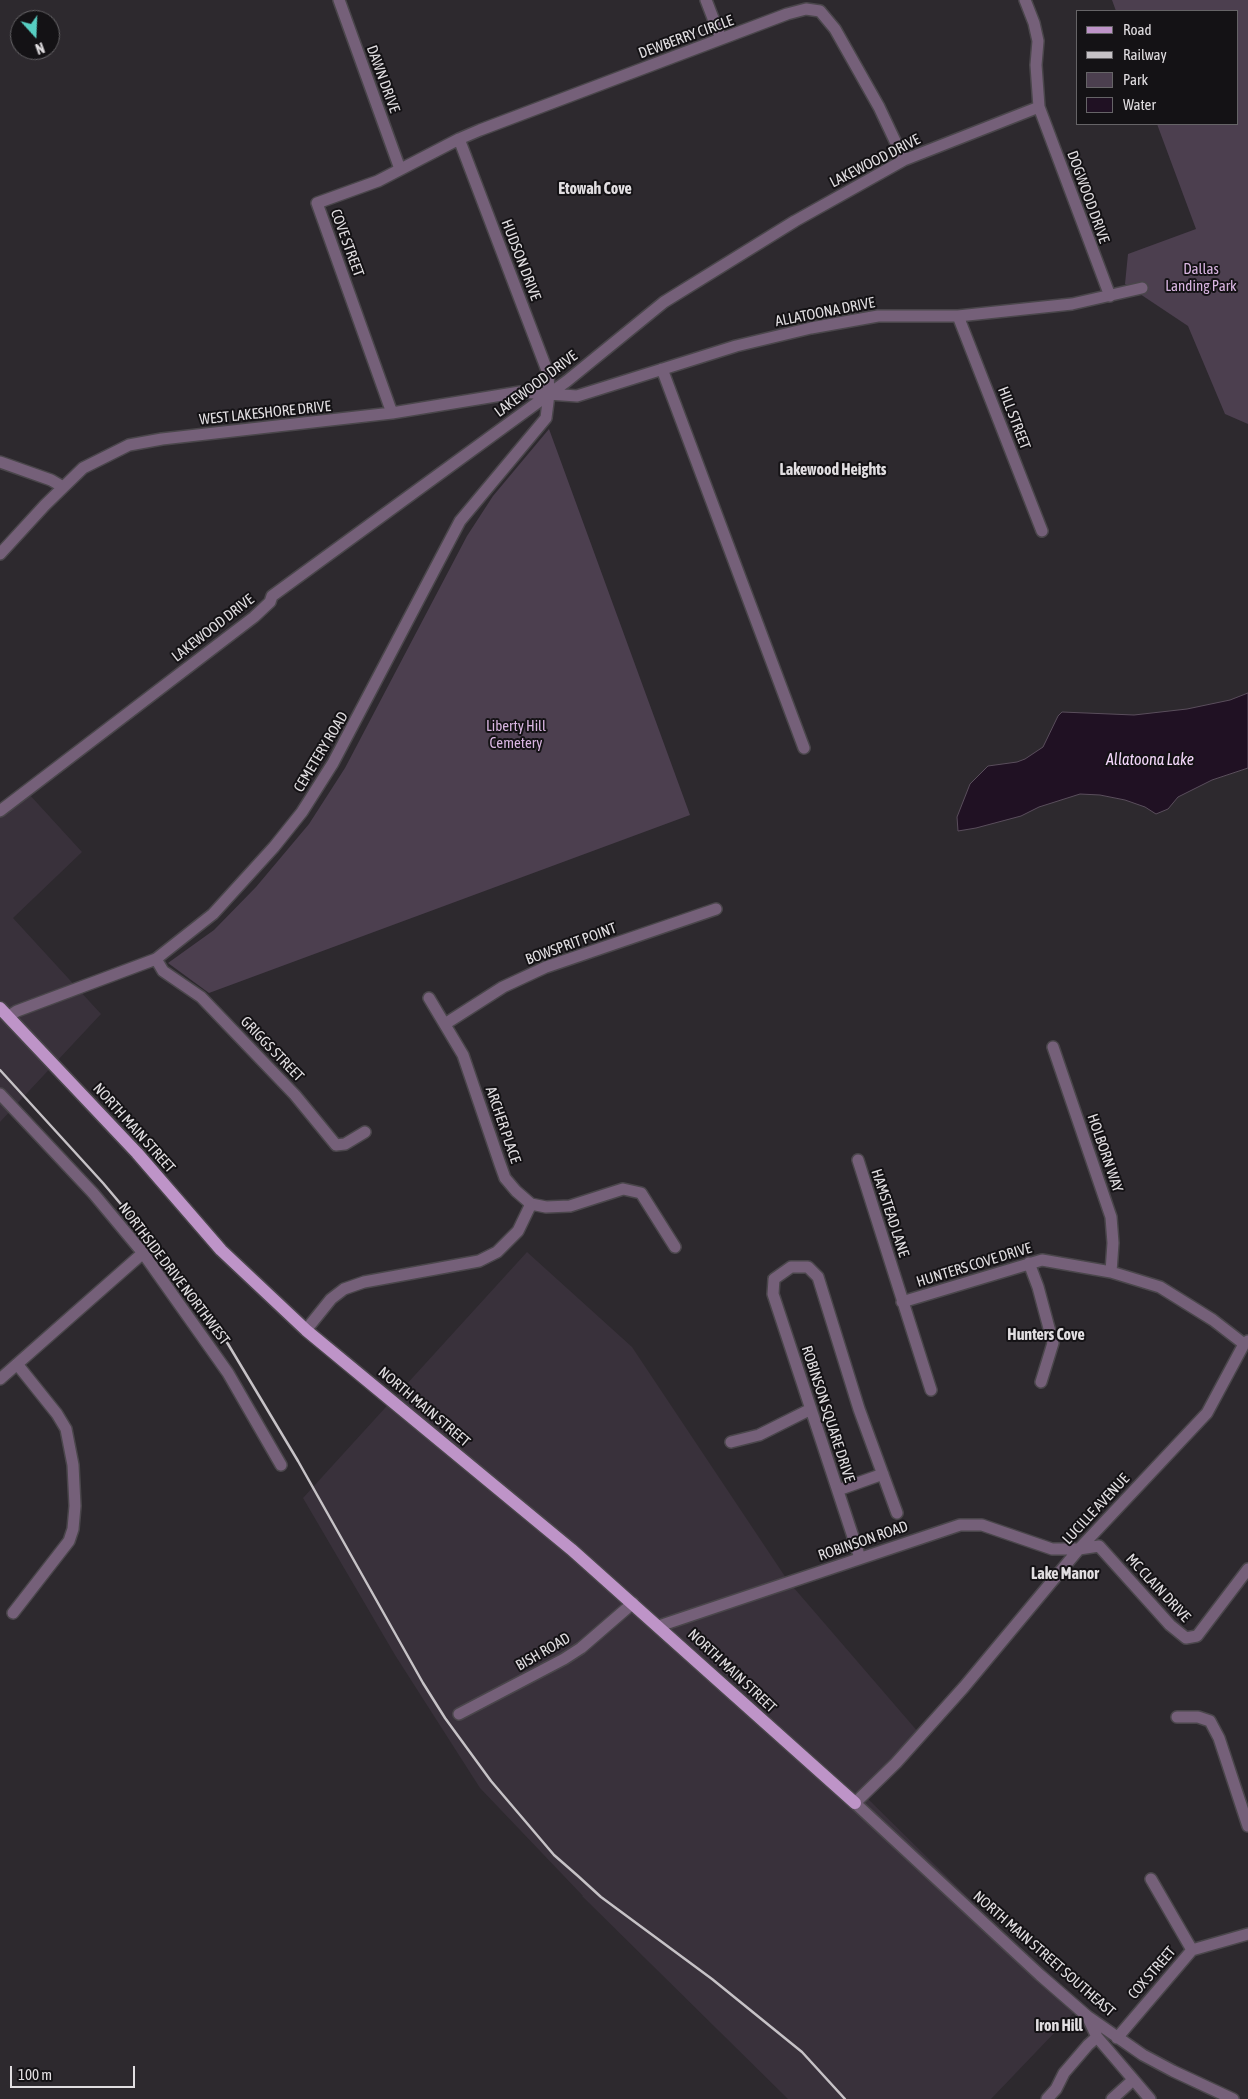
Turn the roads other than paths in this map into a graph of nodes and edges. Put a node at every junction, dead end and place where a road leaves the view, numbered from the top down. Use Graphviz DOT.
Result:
graph roads {
  1 [pos="339,0"];
  2 [pos="706,0"];
  3 [pos="1025,0"];
  4 [pos="722,39"];
  5 [pos="1039,107"];
  6 [pos="459,139"];
  7 [pos="904,160"];
  8 [pos="400,169"];
  9 [pos="1142,288"];
  10 [pos="1110,296"];
  11 [pos="958,316"];
  12 [pos="662,369"];
  13 [pos="549,394"];
  14 [pos="392,413"];
  15 [pos="0,462"];
  16 [pos="63,487"];
  17 [pos="1042,531"];
  18 [pos="0,554"];
  19 [pos="804,748"];
  20 [pos="0,810"];
  21 [pos="716,909"];
  22 [pos="156,959"];
  23 [pos="429,998"];
  24 [pos="4,1012"];
  25 [pos="445,1024"];
  26 [pos="1053,1046"];
  27 [pos="0,1094"];
  28 [pos="365,1132"];
  29 [pos="858,1160"];
  30 [pos="531,1204"];
  31 [pos="675,1247"];
  32 [pos="143,1253"];
  33 [pos="1029,1262"];
  34 [pos="1111,1272"];
  35 [pos="902,1302"];
  36 [pos="306,1330"];
  37 [pos="1246,1342"];
  38 [pos="17,1364"];
  39 [pos="0,1379"];
  40 [pos="1041,1382"];
  41 [pos="931,1390"];
  42 [pos="811,1410"];
  43 [pos="731,1442"];
  44 [pos="281,1465"];
  45 [pos="883,1474"];
  46 [pos="838,1490"];
  47 [pos="897,1513"];
  48 [pos="1079,1549"];
  49 [pos="860,1558"];
  50 [pos="1248,1569"];
  51 [pos="633,1603"];
  52 [pos="13,1613"];
  53 [pos="659,1626"];
  54 [pos="459,1714"];
  55 [pos="1177,1717"];
  56 [pos="855,1803"];
  57 [pos="1248,1826"];
  58 [pos="1151,1879"];
  59 [pos="1248,1934"];
  60 [pos="1192,1950"];
  61 [pos="1087,2016"];
  62 [pos="1097,2037"];
  63 [pos="1117,2038"];
  64 [pos="1132,2080"];
  65 [pos="1047,2099"];
  66 [pos="1112,2099"];
  67 [pos="1150,2099"];
  68 [pos="1233,2099"];
  1 -- 8 [label="street, DAWN DRIVE"];
  2 -- 4 [label="street"];
  3 -- 5 [label="street"];
  4 -- 6 [label="street, DEWBERRY CIRCLE"];
  4 -- 7 [label="street, DEWBERRY CIRCLE"];
  5 -- 7 [label="street, LAKEWOOD DRIVE"];
  5 -- 10 [label="street, DOGWOOD DRIVE"];
  6 -- 8 [label="street, COVE STREET"];
  6 -- 13 [label="street, HUDSON DRIVE"];
  7 -- 13 [label="street, LAKEWOOD DRIVE"];
  8 -- 14 [label="street, COVE STREET"];
  9 -- 10 [label="street, ALLATOONA DRIVE"];
  10 -- 11 [label="street, ALLATOONA DRIVE"];
  11 -- 12 [label="street, ALLATOONA DRIVE"];
  11 -- 17 [label="street, HILL STREET"];
  12 -- 13 [label="street, ALLATOONA DRIVE"];
  12 -- 19 [label="street"];
  13 -- 14 [label="street, WEST LAKESHORE DRIVE"];
  13 -- 20 [label="street, LAKEWOOD DRIVE"];
  13 -- 22 [label="street, CEMETERY ROAD"];
  14 -- 16 [label="street, WEST LAKESHORE DRIVE"];
  15 -- 16 [label="street"];
  16 -- 18 [label="street, WEST LAKESHORE DRIVE"];
  21 -- 25 [label="street, BOWSPRIT POINT"];
  22 -- 24 [label="street, CEMETERY ROAD"];
  22 -- 28 [label="street, GRIGGS STREET"];
  23 -- 25 [label="street, ARCHER PLACE"];
  24 -- 36 [label="main road, NORTH MAIN STREET"];
  25 -- 30 [label="street, ARCHER PLACE"];
  26 -- 34 [label="street, HOLBORN WAY"];
  27 -- 32 [label="street, NORTHSIDE DRIVE NORTHWEST"];
  29 -- 35 [label="street, HAMSTEAD LANE"];
  30 -- 31 [label="street"];
  30 -- 36 [label="street"];
  32 -- 38 [label="street"];
  32 -- 44 [label="street, NORTHSIDE DRIVE NORTHWEST"];
  33 -- 34 [label="street, HUNTERS COVE DRIVE"];
  33 -- 35 [label="street, HUNTERS COVE DRIVE"];
  33 -- 40 [label="street"];
  34 -- 37 [label="street, HUNTERS COVE DRIVE"];
  35 -- 41 [label="street, HAMSTEAD LANE"];
  36 -- 51 [label="main road, NORTH MAIN STREET"];
  37 -- 48 [label="street, LUCILLE AVENUE"];
  38 -- 39 [label="street"];
  38 -- 52 [label="street"];
  42 -- 43 [label="street"];
  42 -- 45 [label="street, ROBINSON SQUARE DRIVE"];
  42 -- 46 [label="street, ROBINSON SQUARE DRIVE"];
  45 -- 46 [label="street"];
  45 -- 47 [label="street"];
  46 -- 49 [label="street, ROBINSON SQUARE DRIVE"];
  48 -- 49 [label="street, ROBINSON ROAD"];
  48 -- 50 [label="street, MC CLAIN DRIVE"];
  48 -- 56 [label="street, LUCILLE AVENUE"];
  49 -- 53 [label="street, ROBINSON ROAD"];
  51 -- 53 [label="main road, NORTH MAIN STREET"];
  51 -- 54 [label="street, BISH ROAD"];
  53 -- 56 [label="main road, NORTH MAIN STREET"];
  55 -- 57 [label="street"];
  56 -- 61 [label="street, NORTH MAIN STREET SOUTHEAST"];
  58 -- 60 [label="street"];
  59 -- 60 [label="street, COX STREET"];
  60 -- 63 [label="street, COX STREET"];
  61 -- 62 [label="street"];
  61 -- 63 [label="street, NORTH MAIN STREET SOUTHEAST"];
  62 -- 64 [label="street"];
  62 -- 65 [label="street"];
  63 -- 68 [label="street, NORTH MAIN STREET SOUTHEAST"];
  64 -- 66 [label="street"];
  64 -- 67 [label="street"];
}
